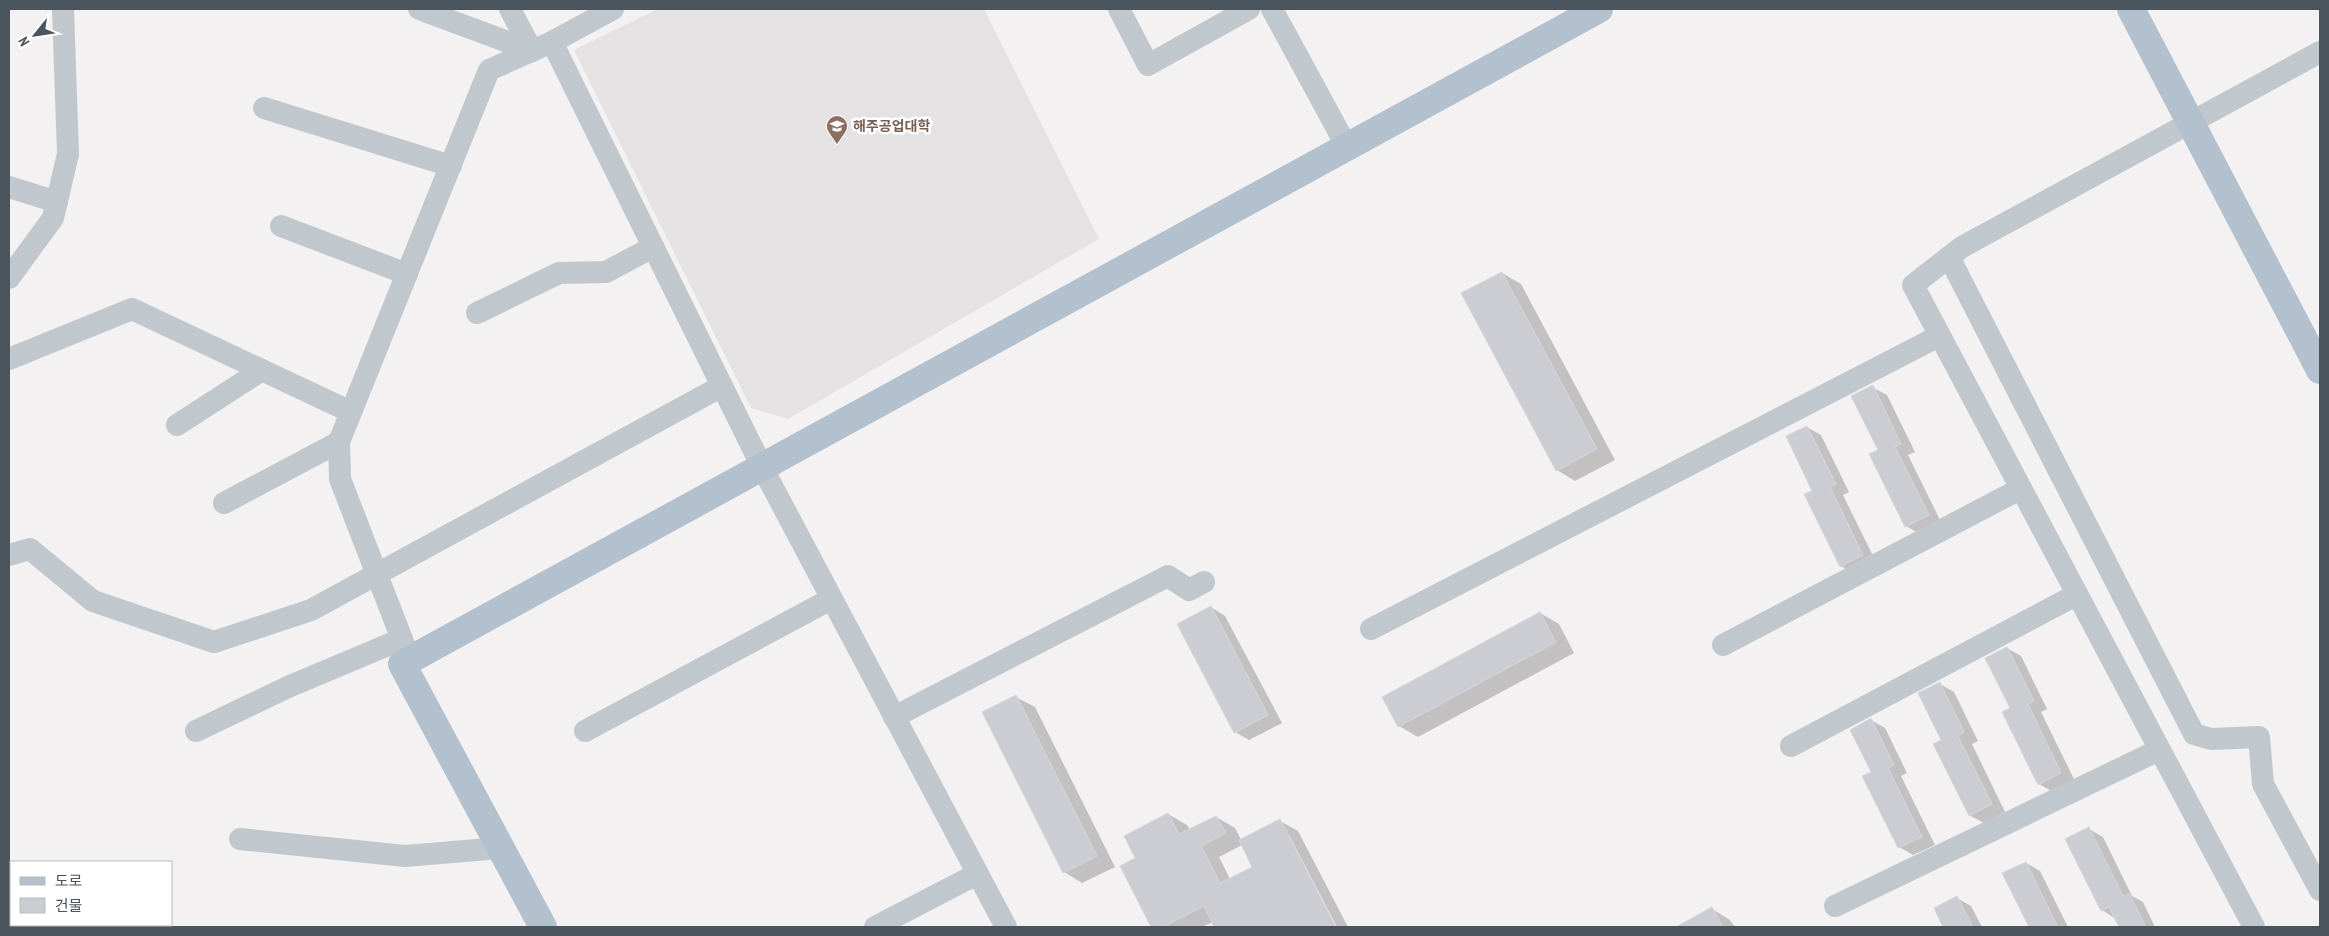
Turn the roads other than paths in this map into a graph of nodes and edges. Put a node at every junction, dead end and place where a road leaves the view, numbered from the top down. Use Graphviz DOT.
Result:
graph roads {
  1 [pos="63,9"];
  2 [pos="419,9"];
  3 [pos="510,9"];
  4 [pos="613,9"];
  5 [pos="1118,9"];
  6 [pos="1249,9"];
  7 [pos="1272,9"];
  8 [pos="1599,9"];
  9 [pos="2131,9"];
  10 [pos="542,46"];
  11 [pos="2320,52"];
  12 [pos="264,108"];
  13 [pos="2191,121"];
  14 [pos="1347,147"];
  15 [pos="451,166"];
  16 [pos="9,187"];
  17 [pos="57,202"];
  18 [pos="282,226"];
  19 [pos="653,247"];
  20 [pos="1949,257"];
  21 [pos="407,274"];
  22 [pos="9,278"];
  23 [pos="477,313"];
  24 [pos="1939,336"];
  25 [pos="9,359"];
  26 [pos="262,370"];
  27 [pos="2320,370"];
  28 [pos="722,386"];
  29 [pos="351,412"];
  30 [pos="177,425"];
  31 [pos="339,442"];
  32 [pos="762,467"];
  33 [pos="2020,489"];
  34 [pos="224,503"];
  35 [pos="9,555"];
  36 [pos="377,575"];
  37 [pos="1204,582"];
  38 [pos="2076,595"];
  39 [pos="832,599"];
  40 [pos="1371,629"];
  41 [pos="1724,645"];
  42 [pos="406,649"];
  43 [pos="894,717"];
  44 [pos="196,731"];
  45 [pos="585,731"];
  46 [pos="1791,746"];
  47 [pos="2159,750"];
  48 [pos="240,839"];
  49 [pos="501,848"];
  50 [pos="977,874"];
  51 [pos="2320,890"];
  52 [pos="1835,906"];
  53 [pos="543,927"];
  54 [pos="875,927"];
  55 [pos="1006,927"];
  56 [pos="2254,927"];
  1 -- 17 [label="street"];
  2 -- 10 [label="street"];
  3 -- 10 [label="street"];
  4 -- 10 [label="street"];
  5 -- 6 [label="street"];
  7 -- 14 [label="street"];
  8 -- 14 [label="main road"];
  9 -- 13 [label="main road"];
  10 -- 15 [label="street"];
  10 -- 19 [label="street"];
  11 -- 13 [label="street"];
  12 -- 15 [label="street"];
  13 -- 20 [label="street"];
  13 -- 27 [label="main road"];
  14 -- 32 [label="main road"];
  15 -- 21 [label="street"];
  16 -- 17 [label="street"];
  17 -- 22 [label="street"];
  18 -- 21 [label="street"];
  19 -- 23 [label="street"];
  19 -- 28 [label="street"];
  20 -- 24 [label="street"];
  20 -- 51 [label="street"];
  21 -- 29 [label="street"];
  24 -- 33 [label="street"];
  24 -- 40 [label="street"];
  25 -- 26 [label="street"];
  26 -- 29 [label="street"];
  26 -- 30 [label="street"];
  28 -- 32 [label="street"];
  28 -- 36 [label="street"];
  29 -- 31 [label="street"];
  31 -- 34 [label="street"];
  31 -- 36 [label="street"];
  32 -- 39 [label="street"];
  32 -- 42 [label="main road"];
  33 -- 38 [label="street"];
  33 -- 41 [label="street"];
  35 -- 36 [label="street"];
  36 -- 42 [label="street"];
  37 -- 43 [label="street"];
  38 -- 46 [label="street"];
  38 -- 47 [label="street"];
  39 -- 43 [label="street"];
  39 -- 45 [label="street"];
  42 -- 44 [label="street"];
  42 -- 49 [label="main road"];
  43 -- 50 [label="street"];
  47 -- 52 [label="street"];
  47 -- 56 [label="street"];
  48 -- 49 [label="street"];
  49 -- 53 [label="main road"];
  50 -- 54 [label="street"];
  50 -- 55 [label="street"];
}
